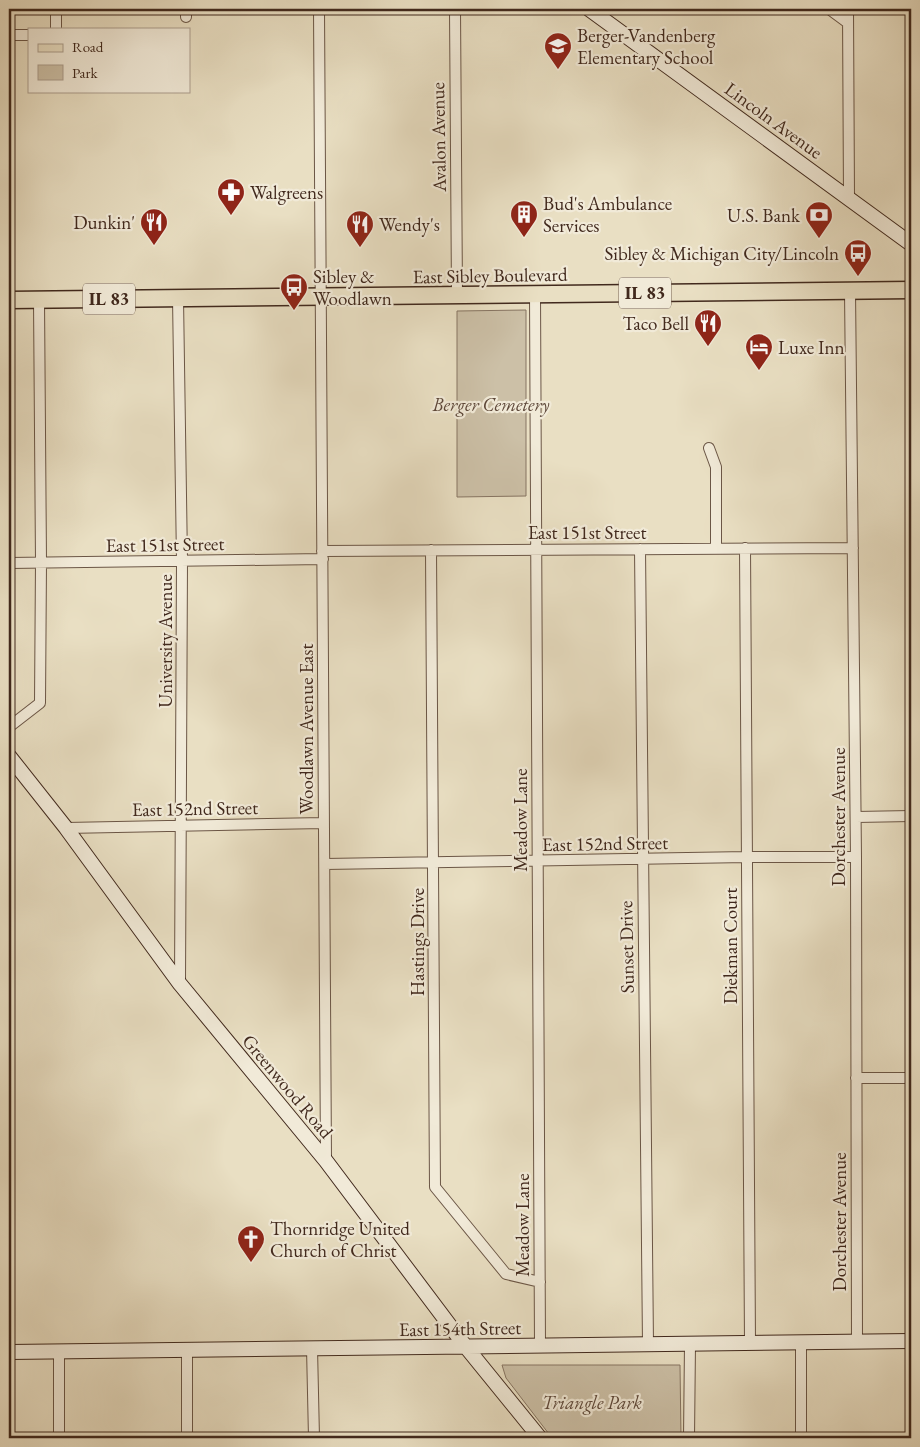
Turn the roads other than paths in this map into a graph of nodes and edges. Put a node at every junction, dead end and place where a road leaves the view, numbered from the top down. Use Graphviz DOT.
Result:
graph roads {
  1 [pos="56,9"];
  2 [pos="319,9"];
  3 [pos="455,9"];
  4 [pos="589,9"];
  5 [pos="829,9"];
  6 [pos="848,9"];
  7 [pos="848,23"];
  8 [pos="56,28"];
  9 [pos="28,34"];
  10 [pos="9,35"];
  11 [pos="849,198"];
  12 [pos="911,244"];
  13 [pos="910,289"];
  14 [pos="850,291"];
  15 [pos="535,294"];
  16 [pos="457,295"];
  17 [pos="321,296"];
  18 [pos="178,298"];
  19 [pos="9,300"];
  20 [pos="39,300"];
  21 [pos="709,448"];
  22 [pos="716,548"];
  23 [pos="745,548"];
  24 [pos="853,548"];
  25 [pos="640,549"];
  26 [pos="431,550"];
  27 [pos="536,550"];
  28 [pos="323,555"];
  29 [pos="182,561"];
  30 [pos="41,562"];
  31 [pos="9,563"];
  32 [pos="9,727"];
  33 [pos="9,756"];
  34 [pos="911,816"];
  35 [pos="856,817"];
  36 [pos="324,824"];
  37 [pos="182,826"];
  38 [pos="66,828"];
  39 [pos="747,857"];
  40 [pos="856,857"];
  41 [pos="643,860"];
  42 [pos="434,862"];
  43 [pos="538,862"];
  44 [pos="324,864"];
  45 [pos="180,984"];
  46 [pos="856,1078"];
  47 [pos="911,1078"];
  48 [pos="326,1161"];
  49 [pos="540,1282"];
  50 [pos="911,1341"];
  51 [pos="857,1342"];
  52 [pos="750,1343"];
  53 [pos="801,1343"];
  54 [pos="648,1344"];
  55 [pos="690,1344"];
  56 [pos="540,1346"];
  57 [pos="466,1347"];
  58 [pos="312,1348"];
  59 [pos="187,1350"];
  60 [pos="9,1352"];
  61 [pos="59,1352"];
  62 [pos="59,1438"];
  63 [pos="187,1438"];
  64 [pos="314,1438"];
  65 [pos="323,1438"];
  66 [pos="355,1438"];
  67 [pos="540,1438"];
  68 [pos="689,1438"];
  69 [pos="801,1438"];
  1 -- 8 [label="street"];
  2 -- 17 [label="street, Woodlawn Avenue East"];
  3 -- 16 [label="street, Avalon Avenue"];
  4 -- 11 [label="street, Lincoln Avenue"];
  5 -- 7 [label="street"];
  6 -- 7 [label="street"];
  7 -- 11 [label="street"];
  9 -- 10 [label="street"];
  11 -- 12 [label="street, Lincoln Avenue"];
  13 -- 14 [label="main road, East Sibley Boulevard / IL 83"];
  14 -- 15 [label="main road, East Sibley Boulevard / IL 83"];
  14 -- 24 [label="street, Dorchester Avenue"];
  15 -- 16 [label="main road, East Sibley Boulevard / IL 83"];
  15 -- 27 [label="street, Meadow Lane"];
  16 -- 17 [label="main road, East Sibley Boulevard / IL 83"];
  17 -- 18 [label="main road, East Sibley Boulevard / IL 83"];
  17 -- 28 [label="street, Woodlawn Avenue East"];
  18 -- 20 [label="main road, East Sibley Boulevard / IL 83"];
  18 -- 29 [label="street, University Avenue"];
  19 -- 20 [label="main road, East Sibley Boulevard / IL 83"];
  20 -- 30 [label="street"];
  21 -- 22 [label="street"];
  22 -- 23 [label="street, East 151st Street"];
  22 -- 25 [label="street, East 151st Street"];
  23 -- 24 [label="street, East 151st Street"];
  23 -- 39 [label="street, Diekman Court"];
  24 -- 35 [label="street, Dorchester Avenue"];
  25 -- 27 [label="street, East 151st Street"];
  25 -- 41 [label="street, Sunset Drive"];
  26 -- 27 [label="street, East 151st Street"];
  26 -- 28 [label="street, East 151st Street"];
  26 -- 42 [label="street, Hastings Drive"];
  27 -- 43 [label="street, Meadow Lane"];
  28 -- 29 [label="street, East 151st Street"];
  28 -- 36 [label="street, Woodlawn Avenue East"];
  29 -- 30 [label="street, East 151st Street"];
  29 -- 37 [label="street, University Avenue"];
  30 -- 31 [label="street, East 151st Street"];
  30 -- 32 [label="street"];
  33 -- 38 [label="street, Greenwood Road"];
  34 -- 35 [label="street"];
  35 -- 40 [label="street, Dorchester Avenue"];
  36 -- 37 [label="street, East 152nd Street"];
  36 -- 44 [label="street, Woodlawn Avenue East"];
  37 -- 38 [label="street, East 152nd Street"];
  37 -- 45 [label="street, University Avenue"];
  38 -- 45 [label="street, Greenwood Road"];
  39 -- 40 [label="street, East 152nd Street"];
  39 -- 41 [label="street, East 152nd Street"];
  39 -- 52 [label="street, Diekman Court"];
  40 -- 46 [label="street, Dorchester Avenue"];
  41 -- 43 [label="street, East 152nd Street"];
  41 -- 54 [label="street, Sunset Drive"];
  42 -- 43 [label="street, East 152nd Street"];
  42 -- 44 [label="street, East 152nd Street"];
  42 -- 49 [label="street, Hastings Drive"];
  43 -- 49 [label="street, Meadow Lane"];
  44 -- 48 [label="street, Woodlawn Avenue East"];
  45 -- 48 [label="street, Greenwood Road"];
  46 -- 47 [label="street"];
  46 -- 51 [label="street, Dorchester Avenue"];
  48 -- 57 [label="street, Greenwood Road"];
  49 -- 56 [label="street, Meadow Lane"];
  50 -- 51 [label="street, East 154th Street"];
  51 -- 53 [label="street, East 154th Street"];
  52 -- 53 [label="street, East 154th Street"];
  52 -- 55 [label="street, East 154th Street"];
  53 -- 69 [label="street"];
  54 -- 55 [label="street, East 154th Street"];
  54 -- 56 [label="street, East 154th Street"];
  55 -- 68 [label="street"];
  56 -- 57 [label="street, East 154th Street"];
  57 -- 58 [label="street, East 154th Street"];
  57 -- 67 [label="street, Greenwood Road"];
  58 -- 59 [label="street, East 154th Street"];
  58 -- 64 [label="street"];
  59 -- 61 [label="street, East 154th Street"];
  59 -- 63 [label="street"];
  60 -- 61 [label="street, East 154th Street"];
  61 -- 62 [label="street"];
  65 -- 66 [label="street"];
}
